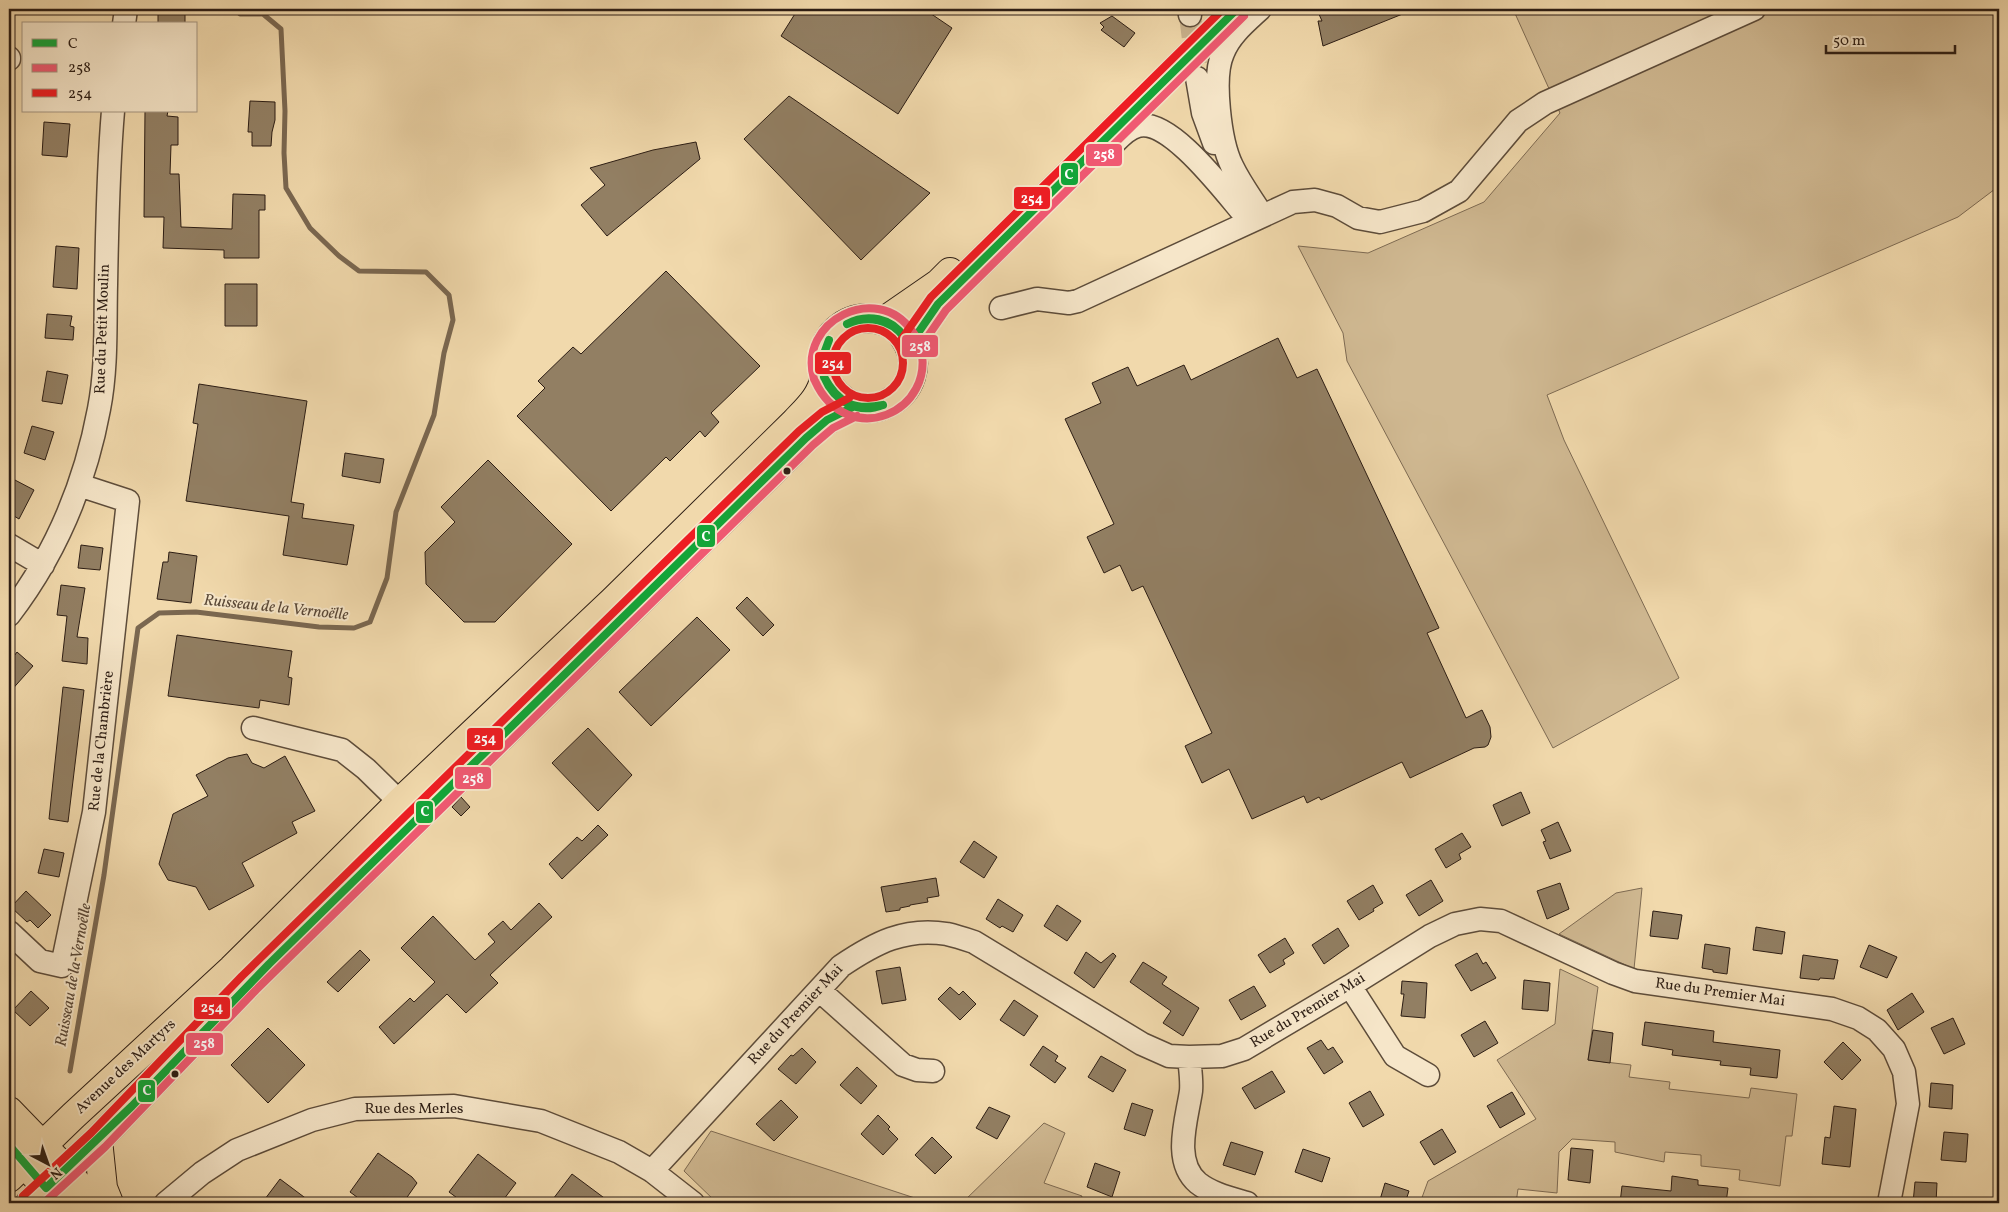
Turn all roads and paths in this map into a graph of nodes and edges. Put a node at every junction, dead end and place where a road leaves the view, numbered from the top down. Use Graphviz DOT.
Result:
graph roads {
  1 [pos="126,9"];
  2 [pos="1219,9"];
  3 [pos="1237,9"];
  4 [pos="1260,9"];
  5 [pos="1754,9"];
  6 [pos="124,22"];
  7 [pos="1197,78"];
  8 [pos="113,112"];
  9 [pos="1231,166"];
  10 [pos="1256,218"];
  11 [pos="1018,225"];
  12 [pos="1001,308"];
  13 [pos="884,321"];
  14 [pos="909,346"];
  15 [pos="824,377"];
  16 [pos="853,407"];
  17 [pos="79,485"];
  18 [pos="9,545"];
  19 [pos="43,565"];
  20 [pos="9,615"];
  21 [pos="253,728"];
  22 [pos="408,811"];
  23 [pos="9,932"];
  24 [pos="1350,986"];
  25 [pos="819,990"];
  26 [pos="1189,1057"];
  27 [pos="933,1071"];
  28 [pos="1428,1075"];
  29 [pos="9,1111"];
  30 [pos="98,1140"];
  31 [pos="21,1157"];
  32 [pos="66,1170"];
  33 [pos="652,1171"];
  34 [pos="45,1198"];
  35 [pos="92,1203"];
  36 [pos="109,1203"];
  37 [pos="166,1203"];
  38 [pos="693,1203"];
  39 [pos="1247,1203"];
  40 [pos="1889,1203"];
  1 -- 6 [label="street"];
  2 -- 13 [label="main road"];
  3 -- 11 [label="main road"];
  4 -- 9 [label="street"];
  5 -- 10 [label="street"];
  7 -- 9 [label="street"];
  8 -- 17 [label="street, Rue du Petit Moulin"];
  9 -- 10 [label="street"];
  10 -- 11 [label="street"];
  10 -- 12 [label="street"];
  11 -- 14 [label="main road"];
  13 -- 14 [label="main road"];
  13 -- 15 [label="main road"];
  14 -- 16 [label="main road"];
  15 -- 16 [label="main road"];
  15 -- 22 [label="main road, Avenue des Martyrs"];
  16 -- 22 [label="main road, Avenue des Martyrs"];
  17 -- 19 [label="street, Rue du Petit Moulin"];
  17 -- 23 [label="street, Rue de la Chambrière"];
  18 -- 19 [label="street"];
  19 -- 20 [label="street, Rue du Petit Moulin"];
  21 -- 22 [label="street"];
  22 -- 30 [label="main road, Avenue des Martyrs"];
  22 -- 31 [label="main road, Avenue des Martyrs"];
  24 -- 26 [label="street, Rue du Premier Mai"];
  24 -- 28 [label="street"];
  24 -- 40 [label="street, Rue du Premier Mai"];
  25 -- 26 [label="street, Rue du Premier Mai"];
  25 -- 27 [label="street"];
  25 -- 33 [label="street, Rue du Premier Mai"];
  26 -- 39 [label="street"];
  29 -- 31 [label="main road"];
  30 -- 32 [label="main road, Avenue des Martyrs"];
  30 -- 36 [label="main road"];
  31 -- 32 [label="main road"];
  31 -- 34 [label="main road"];
  32 -- 34 [label="main road, Avenue des Martyrs"];
  32 -- 35 [label="main road"];
  33 -- 37 [label="street, Rue des Merles"];
  33 -- 38 [label="street, Rue des Merles"];
}
